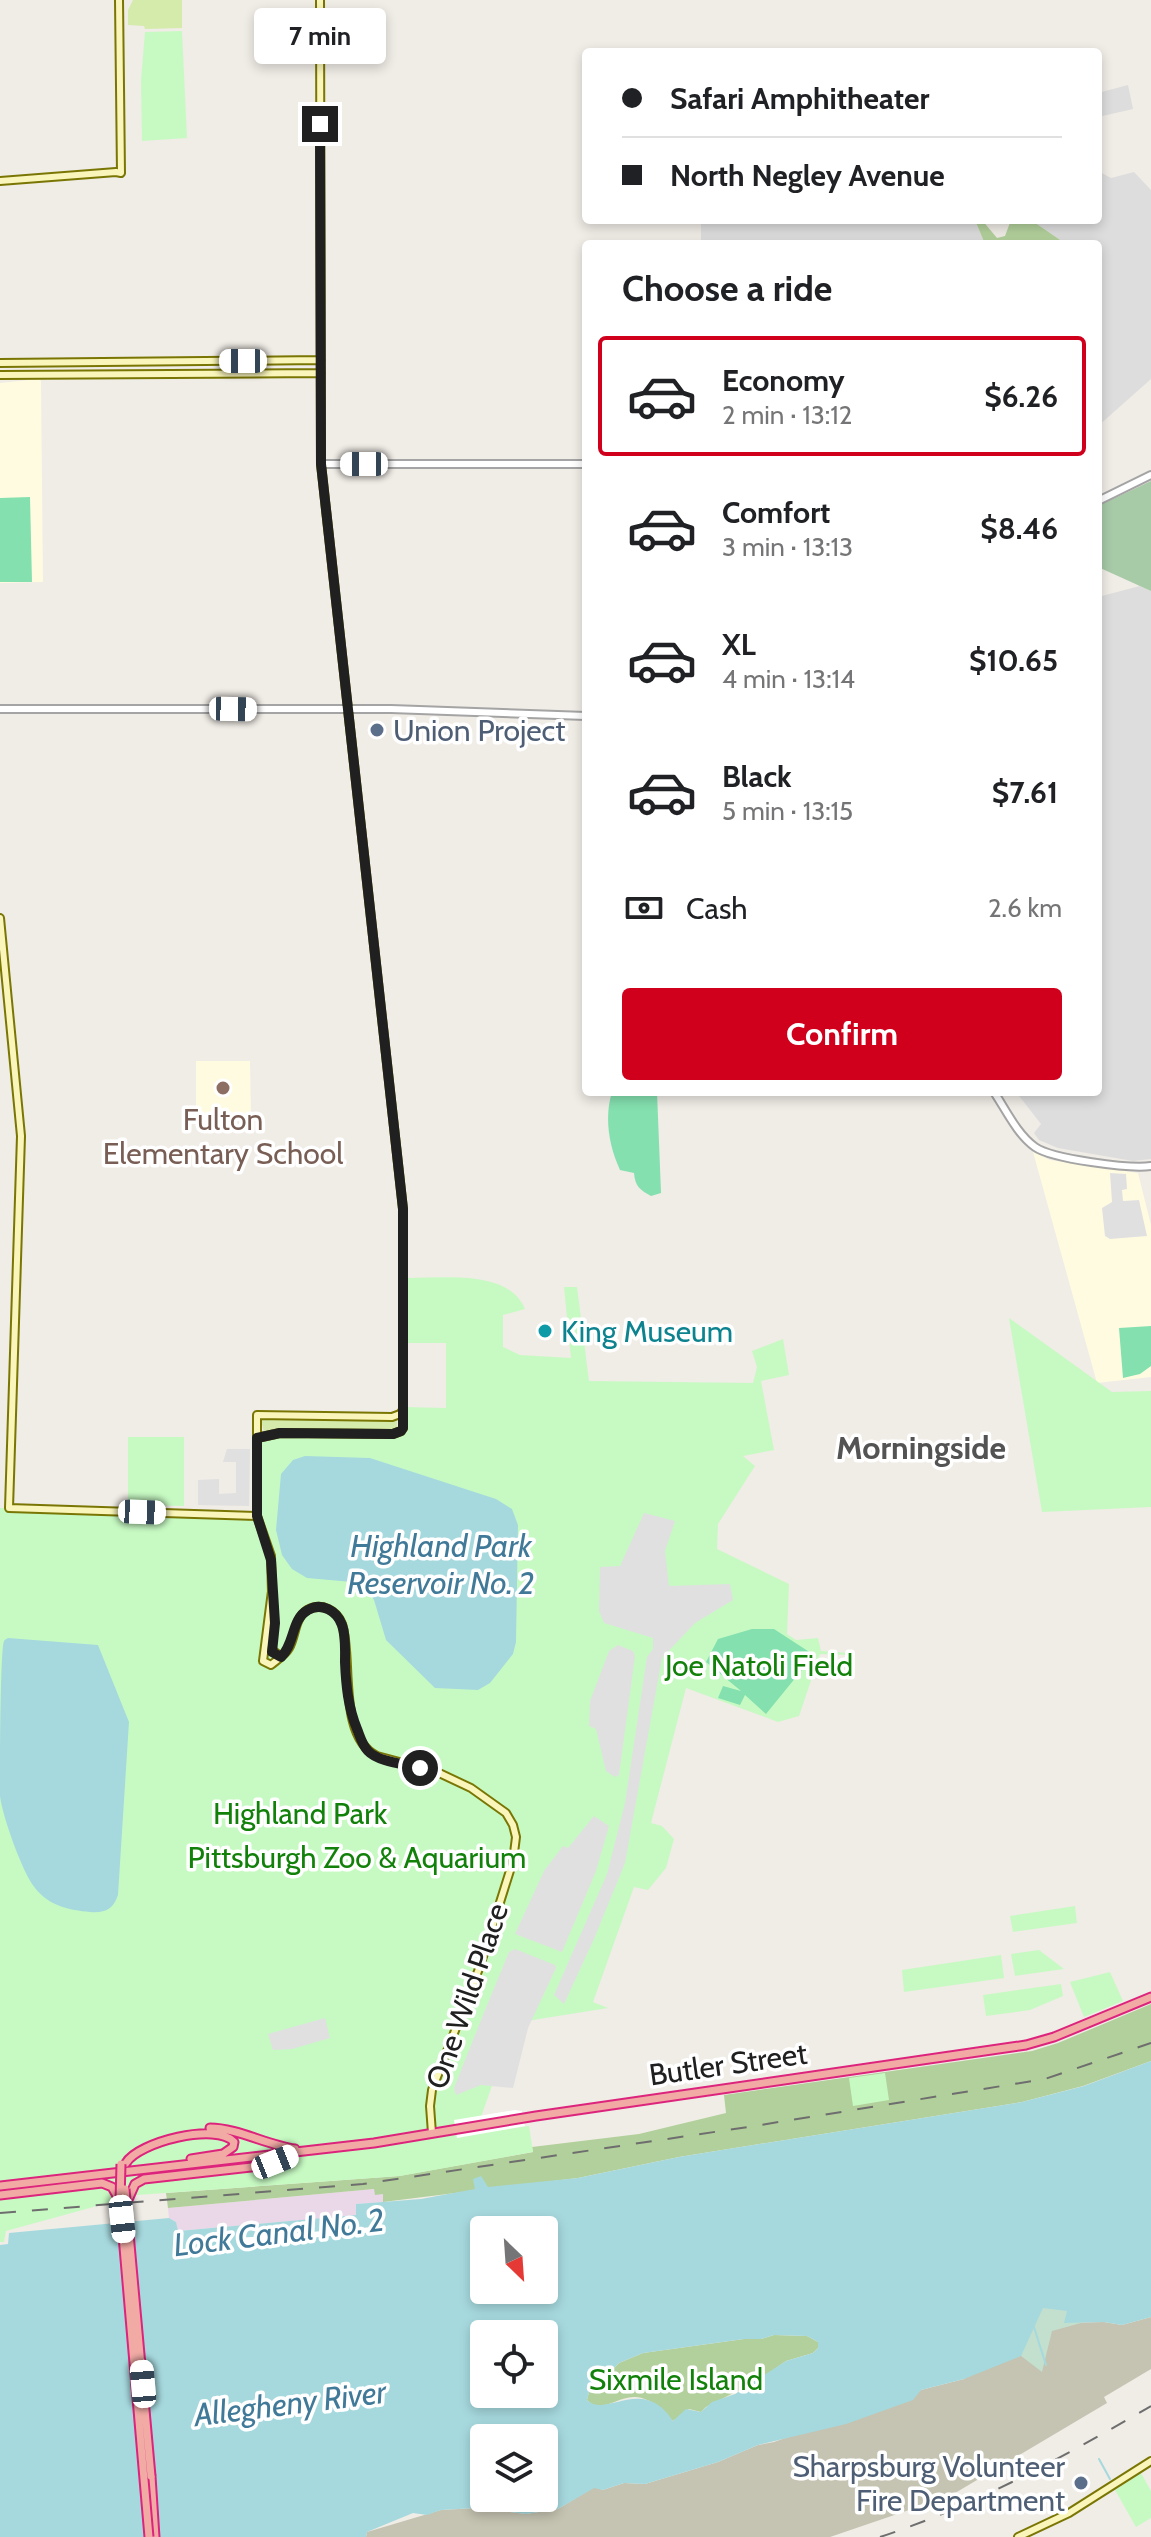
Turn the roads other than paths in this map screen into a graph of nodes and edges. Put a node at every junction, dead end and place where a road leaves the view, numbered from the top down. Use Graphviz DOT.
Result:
graph roads {
  1 [pos="119,0"];
  2 [pos="320,0"];
  3 [pos="0,181"];
  4 [pos="321,360"];
  5 [pos="0,363"];
  6 [pos="321,373"];
  7 [pos="0,375"];
  8 [pos="321,464"];
  9 [pos="582,464"];
  10 [pos="1151,475"];
  11 [pos="1102,499"];
  12 [pos="0,709"];
  13 [pos="348,709"];
  14 [pos="582,716"];
  15 [pos="0,918"];
  16 [pos="997,1096"];
  17 [pos="1151,1166"];
  18 [pos="403,1410"];
  19 [pos="257,1438"];
  20 [pos="257,1516"];
  21 [pos="272,1591"];
  22 [pos="281,1657"];
  23 [pos="1151,1997"];
  24 [pos="432,2133"];
  25 [pos="305,2151"];
  26 [pos="123,2166"];
  27 [pos="0,2186"];
  28 [pos="0,2195"];
  29 [pos="123,2202"];
  30 [pos="1151,2461"];
  31 [pos="149,2537"];
  32 [pos="155,2537"];
  33 [pos="1018,2537"];
  1 -- 3 [label="main road"];
  2 -- 4 [label="main road"];
  4 -- 5 [label="main road"];
  4 -- 6 [label="main road"];
  6 -- 7 [label="main road"];
  6 -- 8 [label="main road"];
  8 -- 9 [label="street"];
  8 -- 13 [label="main road"];
  10 -- 11 [label="street"];
  12 -- 13 [label="street"];
  13 -- 14 [label="street"];
  13 -- 18 [label="main road"];
  15 -- 20 [label="main road"];
  16 -- 17 [label="street"];
  18 -- 19 [label="main road"];
  18 -- 19 [label="main road, One Wild Place"];
  19 -- 20 [label="main road, One Wild Place"];
  20 -- 21 [label="main road, One Wild Place"];
  21 -- 22 [label="main road, One Wild Place"];
  21 -- 22 [label="main road, One Wild Place"];
  22 -- 24 [label="main road, One Wild Place"];
  23 -- 24 [label="highway, Butler Street"];
  24 -- 25 [label="highway, Butler Street"];
  25 -- 26 [label="highway"];
  25 -- 26 [label="highway"];
  25 -- 29 [label="highway"];
  26 -- 26 [label="highway"];
  26 -- 27 [label="highway"];
  26 -- 29 [label="highway, bridge"];
  28 -- 29 [label="highway"];
  29 -- 31 [label="highway, bridge"];
  29 -- 32 [label="highway, bridge"];
  30 -- 33 [label="main road"];
}
